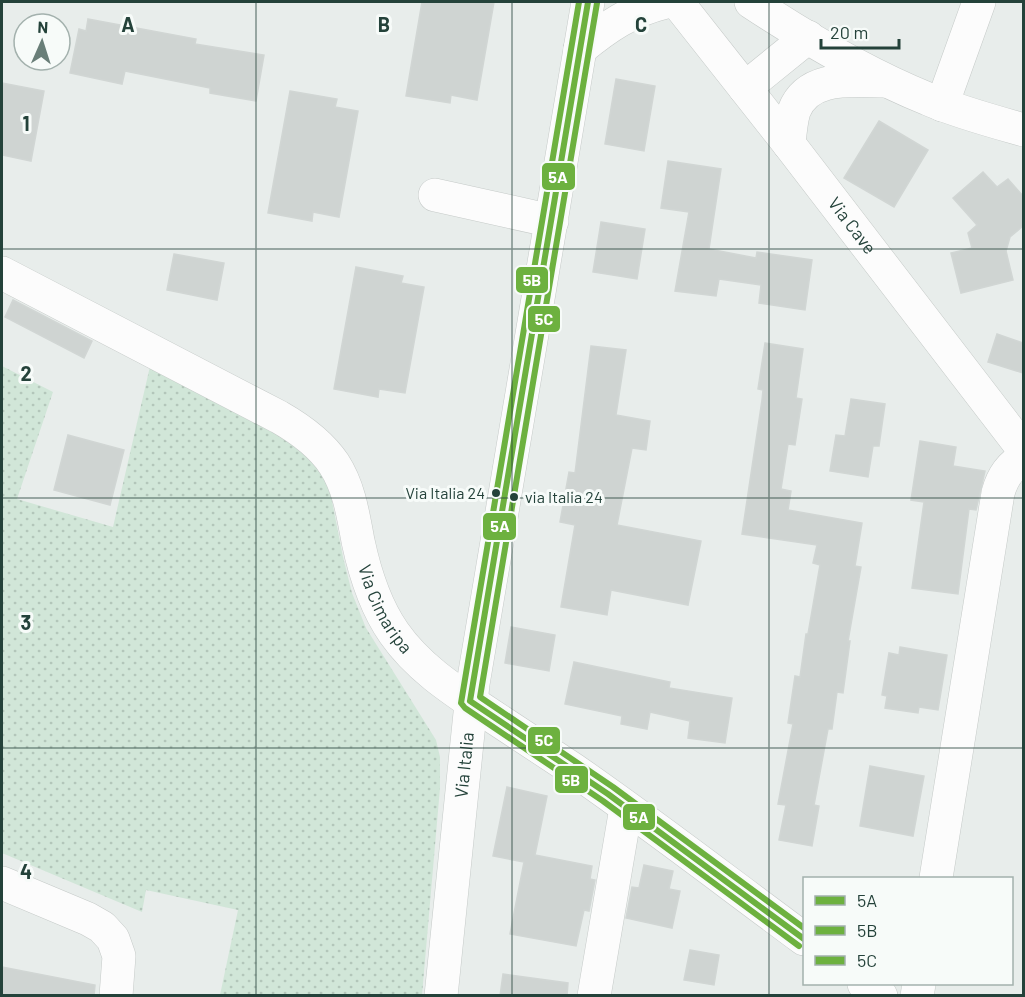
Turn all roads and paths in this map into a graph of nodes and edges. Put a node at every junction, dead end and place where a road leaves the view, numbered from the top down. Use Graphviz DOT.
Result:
graph roads {
  1 [pos="588,2"];
  2 [pos="666,2"];
  3 [pos="677,2"];
  4 [pos="752,2"];
  5 [pos="978,2"];
  6 [pos="808,37"];
  7 [pos="580,49"];
  8 [pos="890,81"];
  9 [pos="745,88"];
  10 [pos="942,105"];
  11 [pos="1023,130"];
  12 [pos="789,144"];
  13 [pos="435,195"];
  14 [pos="552,221"];
  15 [pos="2,273"];
  16 [pos="1023,450"];
  17 [pos="1023,458"];
  18 [pos="470,702"];
  19 [pos="626,808"];
  20 [pos="936,877"];
  21 [pos="2,883"];
  22 [pos="803,938"];
  23 [pos="865,985"];
  24 [pos="116,996"];
  25 [pos="441,996"];
  26 [pos="594,996"];
  27 [pos="881,996"];
  1 -- 7 [label="street, Via Italia"];
  2 -- 7 [label="street"];
  3 -- 9 [label="street, Via Cave"];
  4 -- 6 [label="street"];
  5 -- 10 [label="street"];
  6 -- 8 [label="street"];
  6 -- 9 [label="street"];
  7 -- 14 [label="street, Via Italia"];
  8 -- 10 [label="street"];
  8 -- 12 [label="street"];
  9 -- 12 [label="street, Via Cave"];
  10 -- 11 [label="street"];
  12 -- 16 [label="street, Via Cave"];
  13 -- 14 [label="street"];
  14 -- 18 [label="street, Via Italia"];
  15 -- 18 [label="street, Via Cimaripa"];
  17 -- 20 [label="street"];
  18 -- 19 [label="street, Via Cimaripa"];
  18 -- 25 [label="street, Via Italia"];
  19 -- 22 [label="street, Via Cimaripa"];
  19 -- 26 [label="street"];
  21 -- 24 [label="street"];
  23 -- 27 [label="street"];
}
